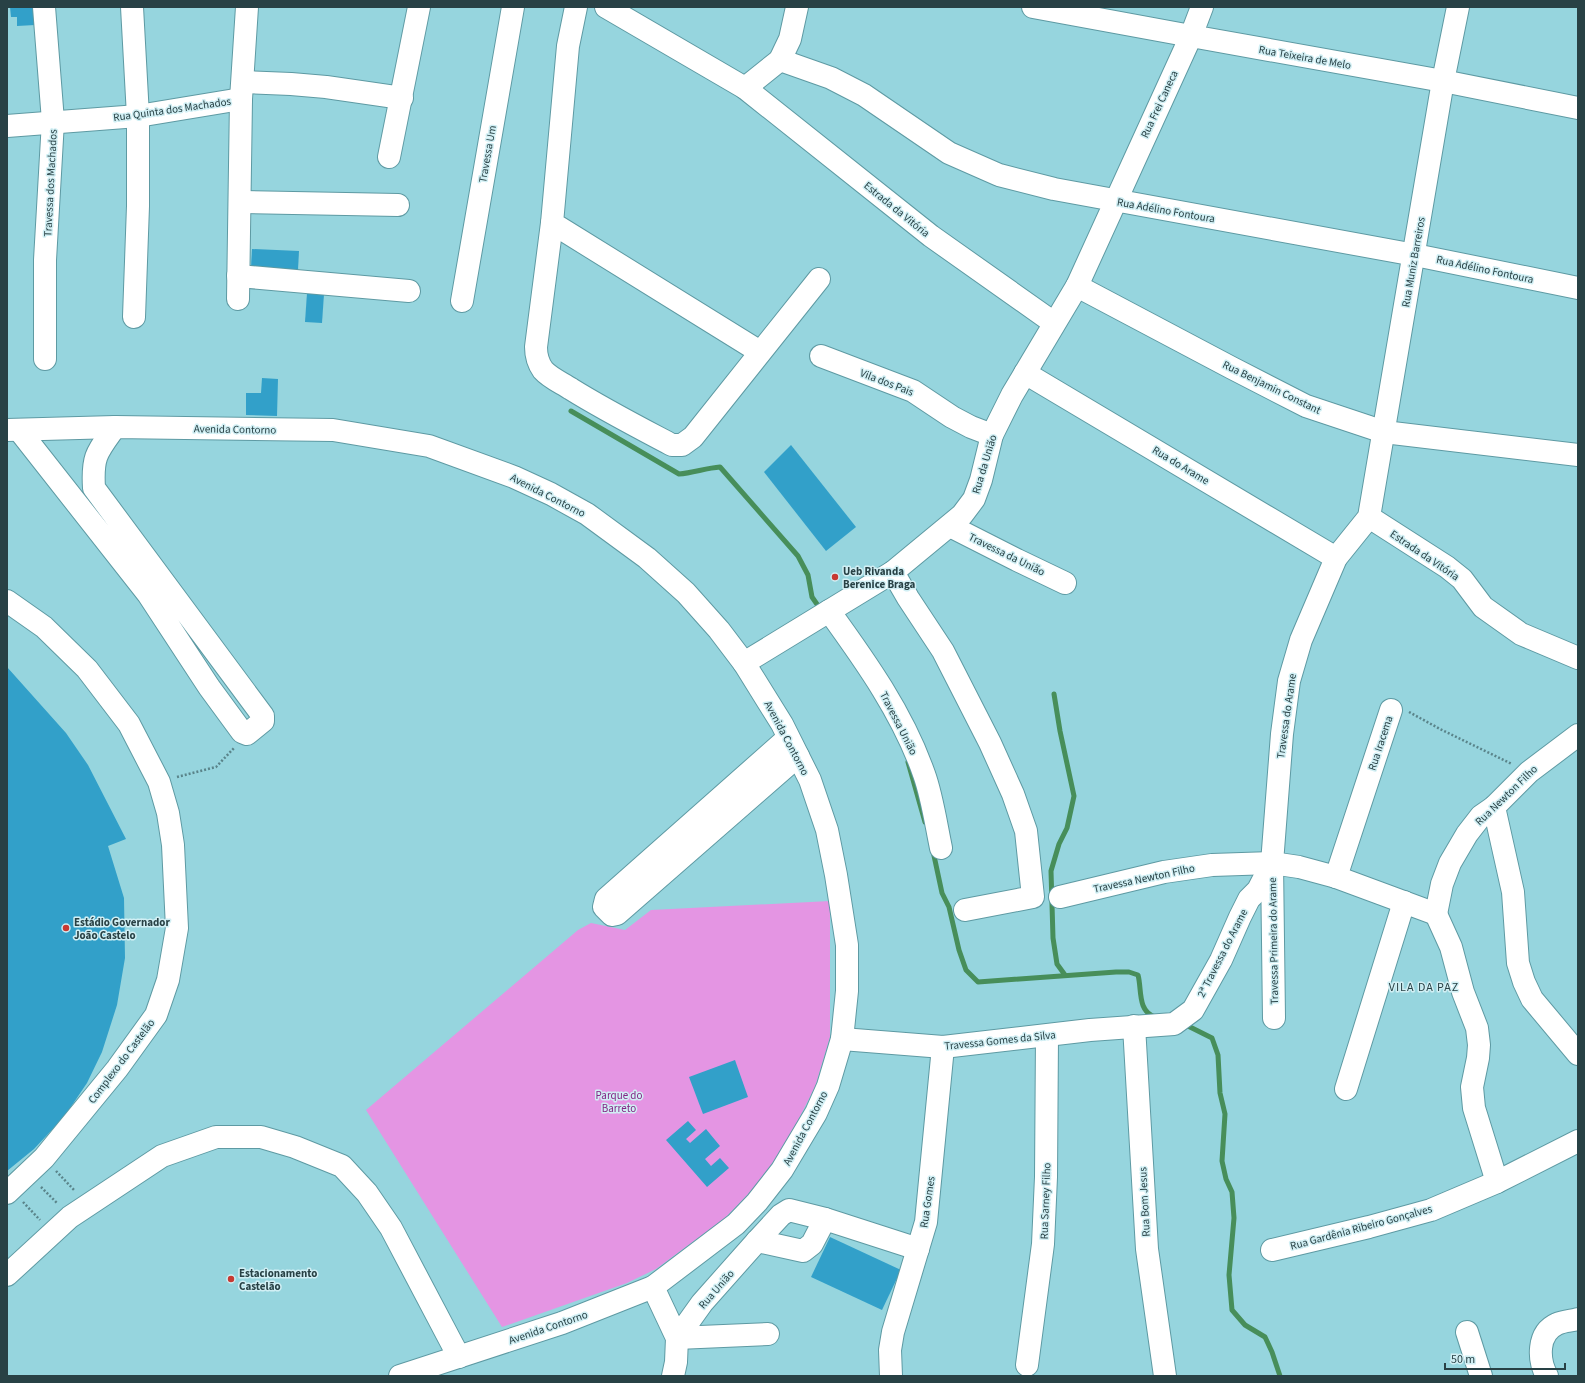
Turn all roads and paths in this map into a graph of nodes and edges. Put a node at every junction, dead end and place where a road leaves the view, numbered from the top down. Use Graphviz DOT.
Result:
graph roads {
  1 [pos="44,7"];
  2 [pos="132,7"];
  3 [pos="247,7"];
  4 [pos="419,7"];
  5 [pos="513,7"];
  6 [pos="576,7"];
  7 [pos="606,7"];
  8 [pos="797,7"];
  9 [pos="1202,7"];
  10 [pos="1458,7"];
  11 [pos="1044,8"];
  12 [pos="1191,36"];
  13 [pos="780,60"];
  14 [pos="1444,81"];
  15 [pos="745,88"];
  16 [pos="242,91"];
  17 [pos="402,98"];
  18 [pos="1578,108"];
  19 [pos="138,116"];
  20 [pos="53,121"];
  21 [pos="7,126"];
  22 [pos="390,157"];
  23 [pos="1115,200"];
  24 [pos="240,202"];
  25 [pos="398,205"];
  26 [pos="552,222"];
  27 [pos="1415,255"];
  28 [pos="238,276"];
  29 [pos="819,279"];
  30 [pos="1077,286"];
  31 [pos="1578,288"];
  32 [pos="409,291"];
  33 [pos="238,299"];
  34 [pos="462,301"];
  35 [pos="134,317"];
  36 [pos="1054,323"];
  37 [pos="760,352"];
  38 [pos="821,356"];
  39 [pos="45,359"];
  40 [pos="1025,373"];
  41 [pos="115,428"];
  42 [pos="13,430"];
  43 [pos="1384,432"];
  44 [pos="992,435"];
  45 [pos="1578,455"];
  46 [pos="1370,517"];
  47 [pos="950,526"];
  48 [pos="1336,558"];
  49 [pos="893,572"];
  50 [pos="1065,583"];
  51 [pos="7,601"];
  52 [pos="824,614"];
  53 [pos="1578,658"];
  54 [pos="744,663"];
  55 [pos="1391,710"];
  56 [pos="247,734"];
  57 [pos="1578,734"];
  58 [pos="793,747"];
  59 [pos="1529,772"];
  60 [pos="159,782"];
  61 [pos="1494,807"];
  62 [pos="941,848"];
  63 [pos="1272,864"];
  64 [pos="1336,877"];
  65 [pos="1060,897"];
  66 [pos="1404,902"];
  67 [pos="964,910"];
  68 [pos="1436,914"];
  69 [pos="1274,1018"];
  70 [pos="1134,1026"];
  71 [pos="1047,1036"];
  72 [pos="842,1039"];
  73 [pos="943,1047"];
  74 [pos="1578,1054"];
  75 [pos="1346,1089"];
  76 [pos="1578,1141"];
  77 [pos="44,1158"];
  78 [pos="28,1173"];
  79 [pos="1497,1182"];
  80 [pos="9,1192"];
  81 [pos="88,1204"];
  82 [pos="70,1217"];
  83 [pos="825,1218"];
  84 [pos="52,1234"];
  85 [pos="757,1241"];
  86 [pos="918,1249"];
  87 [pos="1272,1250"];
  88 [pos="7,1275"];
  89 [pos="653,1287"];
  90 [pos="1578,1319"];
  91 [pos="1467,1332"];
  92 [pos="768,1334"];
  93 [pos="677,1338"];
  94 [pos="459,1357"];
  95 [pos="1027,1365"];
  96 [pos="400,1376"];
  97 [pos="673,1376"];
  98 [pos="891,1376"];
  99 [pos="1164,1376"];
  100 [pos="1481,1376"];
  101 [pos="1547,1376"];
  1 -- 20 [label="street, Travessa dos Machados"];
  2 -- 19 [label="street"];
  3 -- 16 [label="street"];
  4 -- 17 [label="street"];
  5 -- 34 [label="street, Travessa Um"];
  6 -- 26 [label="street"];
  7 -- 15 [label="street, Estrada da Vitória"];
  8 -- 13 [label="street"];
  9 -- 12 [label="street, Rua Frei Caneca"];
  10 -- 14 [label="street, Rua Muniz Barreiros"];
  11 -- 12 [label="street, Rua Teixeira de Melo"];
  12 -- 14 [label="street, Rua Teixeira de Melo"];
  12 -- 23 [label="street, Rua Frei Caneca"];
  13 -- 15 [label="street"];
  13 -- 23 [label="street, Rua Adélino Fontoura"];
  14 -- 18 [label="street, Rua Teixeira de Melo"];
  14 -- 27 [label="street, Rua Muniz Barreiros"];
  15 -- 36 [label="street, Estrada da Vitória"];
  16 -- 17 [label="street, Rua Quinta dos Machados"];
  16 -- 19 [label="street, Rua Quinta dos Machados"];
  16 -- 24 [label="street"];
  17 -- 22 [label="street"];
  19 -- 20 [label="street, Rua Quinta dos Machados"];
  19 -- 35 [label="street"];
  20 -- 21 [label="street, Rua Quinta dos Machados"];
  20 -- 39 [label="street, Travessa dos Machados"];
  23 -- 27 [label="street, Rua Adélino Fontoura"];
  23 -- 30 [label="street, Rua da União"];
  24 -- 25 [label="street"];
  24 -- 28 [label="street"];
  26 -- 37 [label="street"];
  26 -- 37 [label="street"];
  27 -- 31 [label="street, Rua Adélino Fontoura"];
  27 -- 43 [label="street, Rua Muniz Barreiros"];
  28 -- 32 [label="street"];
  28 -- 33 [label="street"];
  29 -- 37 [label="street"];
  30 -- 36 [label="street, Rua da União"];
  30 -- 43 [label="street, Rua Benjamin Constant"];
  36 -- 40 [label="street, Rua da União"];
  38 -- 44 [label="street, Vila dos Pais"];
  40 -- 44 [label="street, Rua da União"];
  40 -- 48 [label="street, Rua do Arame"];
  41 -- 42 [label="street, Avenida Contorno"];
  41 -- 54 [label="street, Avenida Contorno"];
  41 -- 56 [label="street"];
  42 -- 56 [label="street"];
  43 -- 45 [label="street, Rua Benjamin Constant"];
  43 -- 46 [label="street, Rua Muniz Barreiros"];
  44 -- 47 [label="street, Rua da União"];
  46 -- 48 [label="street, Travessa do Arame"];
  46 -- 53 [label="street, Estrada da Vitória"];
  47 -- 49 [label="street, Rua da União"];
  47 -- 50 [label="street, Travessa da União"];
  48 -- 63 [label="street, Travessa do Arame"];
  49 -- 52 [label="street, Rua da União"];
  49 -- 67 [label="street"];
  51 -- 60 [label="street, Complexo do Castelão"];
  52 -- 54 [label="street, Rua da União"];
  52 -- 62 [label="street, Travessa União"];
  54 -- 58 [label="street, Avenida Contorno"];
  55 -- 59 [label="path, Rua Iracema"];
  55 -- 64 [label="street, Rua Iracema"];
  56 -- 60 [label="path"];
  57 -- 59 [label="street, Rua Newton Filho"];
  58 -- 58 [label="street"];
  58 -- 72 [label="street, Avenida Contorno"];
  59 -- 61 [label="street, Rua Newton Filho"];
  60 -- 77 [label="street, Complexo do Castelão"];
  61 -- 68 [label="street, Rua Newton Filho"];
  61 -- 74 [label="street"];
  63 -- 64 [label="street, Travessa Newton Filho"];
  63 -- 65 [label="street, Travessa Newton Filho"];
  63 -- 69 [label="street, Travessa Primeira do Arame"];
  63 -- 70 [label="street, 2ª Travessa do Arame"];
  64 -- 66 [label="street, Travessa Newton Filho"];
  66 -- 68 [label="street, Travessa Newton Filho"];
  66 -- 75 [label="street"];
  68 -- 79 [label="street"];
  70 -- 71 [label="street, Travessa Gomes da Silva"];
  70 -- 99 [label="street, Rua Bom Jesus"];
  71 -- 73 [label="street, Travessa Gomes da Silva"];
  71 -- 95 [label="street, Rua Sarney Filho"];
  72 -- 73 [label="street, Travessa Gomes da Silva"];
  72 -- 89 [label="street, Avenida Contorno"];
  73 -- 86 [label="street, Rua Gomes"];
  76 -- 79 [label="street, Rua Gardênia Ribeiro Gonçalves"];
  77 -- 78 [label="street, Complexo do Castelão"];
  77 -- 81 [label="path"];
  78 -- 80 [label="street, Complexo do Castelão"];
  78 -- 82 [label="path"];
  79 -- 87 [label="street, Rua Gardênia Ribeiro Gonçalves"];
  80 -- 84 [label="path"];
  81 -- 82 [label="street"];
  81 -- 94 [label="street"];
  82 -- 84 [label="street"];
  83 -- 85 [label="street, Rua União"];
  83 -- 85 [label="street"];
  83 -- 86 [label="street, Rua União"];
  84 -- 88 [label="street"];
  85 -- 93 [label="street, Rua União"];
  86 -- 98 [label="street, Rua Gomes"];
  89 -- 93 [label="street"];
  89 -- 94 [label="street, Avenida Contorno"];
  90 -- 101 [label="street"];
  91 -- 100 [label="street"];
  92 -- 93 [label="street"];
  93 -- 97 [label="street"];
  94 -- 96 [label="street, Avenida Contorno"];
}
